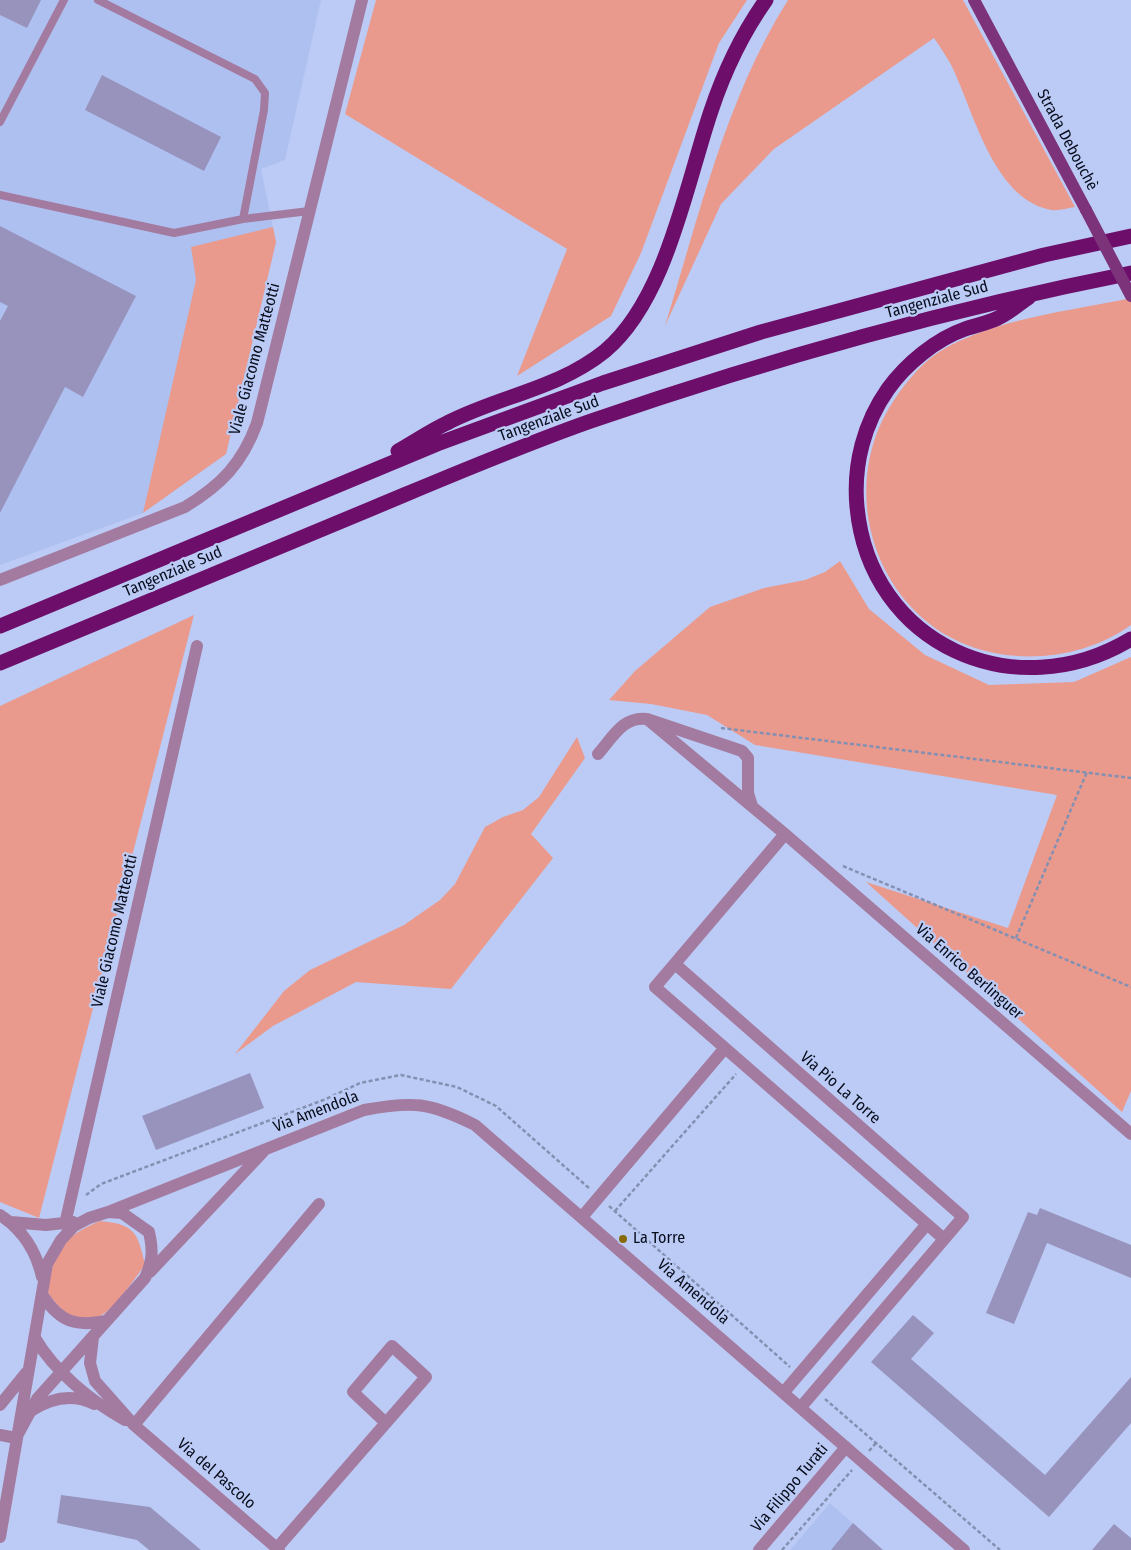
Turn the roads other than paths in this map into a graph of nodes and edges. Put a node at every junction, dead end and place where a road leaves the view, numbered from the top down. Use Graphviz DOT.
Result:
graph roads {
  1 [pos="64,0"];
  2 [pos="98,0"];
  3 [pos="362,0"];
  4 [pos="766,0"];
  5 [pos="974,0"];
  6 [pos="0,122"];
  7 [pos="0,195"];
  8 [pos="310,211"];
  9 [pos="243,219"];
  10 [pos="1131,236"];
  11 [pos="1131,273"];
  12 [pos="1040,291"];
  13 [pos="1131,296"];
  14 [pos="352,478"];
  15 [pos="0,580"];
  16 [pos="0,626"];
  17 [pos="1131,639"];
  18 [pos="197,646"];
  19 [pos="0,664"];
  20 [pos="647,719"];
  21 [pos="712,741"];
  22 [pos="598,754"];
  23 [pos="699,762"];
  24 [pos="752,806"];
  25 [pos="785,834"];
  26 [pos="675,964"];
  27 [pos="725,1048"];
  28 [pos="1131,1134"];
  29 [pos="266,1148"];
  30 [pos="319,1204"];
  31 [pos="108,1212"];
  32 [pos="582,1217"];
  33 [pos="89,1218"];
  34 [pos="5,1219"];
  35 [pos="65,1224"];
  36 [pos="927,1224"];
  37 [pos="944,1239"];
  38 [pos="145,1278"];
  39 [pos="44,1281"];
  40 [pos="42,1296"];
  41 [pos="106,1320"];
  42 [pos="94,1334"];
  43 [pos="35,1338"];
  44 [pos="29,1369"];
  45 [pos="62,1371"];
  46 [pos="784,1392"];
  47 [pos="0,1404"];
  48 [pos="801,1407"];
  49 [pos="103,1408"];
  50 [pos="31,1411"];
  51 [pos="386,1423"];
  52 [pos="134,1425"];
  53 [pos="0,1436"];
  54 [pos="16,1438"];
  55 [pos="846,1448"];
  56 [pos="0,1537"];
  57 [pos="278,1549"];
  58 [pos="759,1550"];
  59 [pos="964,1550"];
  1 -- 6 [label="lane"];
  2 -- 9 [label="lane"];
  3 -- 8 [label="street, Viale Giacomo Matteotti"];
  4 -- 14 [label="highway"];
  5 -- 13 [label="main road, Strada Debouchè, bridge"];
  7 -- 9 [label="lane"];
  8 -- 9 [label="lane"];
  8 -- 15 [label="street, Viale Giacomo Matteotti"];
  10 -- 14 [label="highway, Tangenziale Sud"];
  11 -- 12 [label="highway, Tangenziale Sud"];
  12 -- 17 [label="highway"];
  12 -- 19 [label="highway, Tangenziale Sud"];
  14 -- 16 [label="highway, Tangenziale Sud"];
  18 -- 35 [label="street, Viale Giacomo Matteotti"];
  20 -- 21 [label="street"];
  20 -- 22 [label="street"];
  20 -- 23 [label="street, Via Enrico Berlinguer"];
  21 -- 23 [label="street"];
  21 -- 24 [label="street"];
  23 -- 24 [label="street, Via Enrico Berlinguer"];
  24 -- 25 [label="street, Via Enrico Berlinguer"];
  25 -- 26 [label="street"];
  25 -- 28 [label="street, Via Enrico Berlinguer"];
  26 -- 27 [label="street"];
  26 -- 37 [label="street, Via Pio La Torre"];
  27 -- 32 [label="street"];
  27 -- 36 [label="street"];
  29 -- 31 [label="street, Via Amendola"];
  29 -- 32 [label="street, Via Amendola"];
  29 -- 38 [label="street, Via Amendola"];
  30 -- 52 [label="street"];
  31 -- 33 [label="street"];
  31 -- 38 [label="street"];
  32 -- 46 [label="street, Via Amendola"];
  33 -- 35 [label="street"];
  33 -- 39 [label="street"];
  34 -- 35 [label="street"];
  34 -- 39 [label="street"];
  36 -- 37 [label="street"];
  36 -- 46 [label="street"];
  37 -- 48 [label="street, Via Pio La Torre"];
  38 -- 41 [label="street"];
  39 -- 40 [label="street"];
  40 -- 41 [label="street"];
  40 -- 43 [label="street"];
  41 -- 42 [label="street"];
  42 -- 45 [label="street"];
  42 -- 52 [label="street, Via del Pascolo"];
  43 -- 44 [label="street"];
  43 -- 45 [label="street, Via del Pascolo"];
  44 -- 47 [label="street"];
  44 -- 54 [label="street"];
  45 -- 49 [label="street, Via del Pascolo"];
  45 -- 50 [label="street"];
  46 -- 48 [label="street, Via Amendola"];
  48 -- 55 [label="street, Via Amendola"];
  49 -- 50 [label="street, Via del Pascolo"];
  49 -- 52 [label="street, Via del Pascolo"];
  50 -- 54 [label="street"];
  51 -- 51 [label="street, Via del Pascolo"];
  51 -- 57 [label="street, Via del Pascolo"];
  52 -- 57 [label="street, Via del Pascolo"];
  53 -- 54 [label="street"];
  54 -- 56 [label="street"];
  55 -- 58 [label="street, Via Filippo Turati"];
  55 -- 59 [label="street, Via Amendola"];
}
